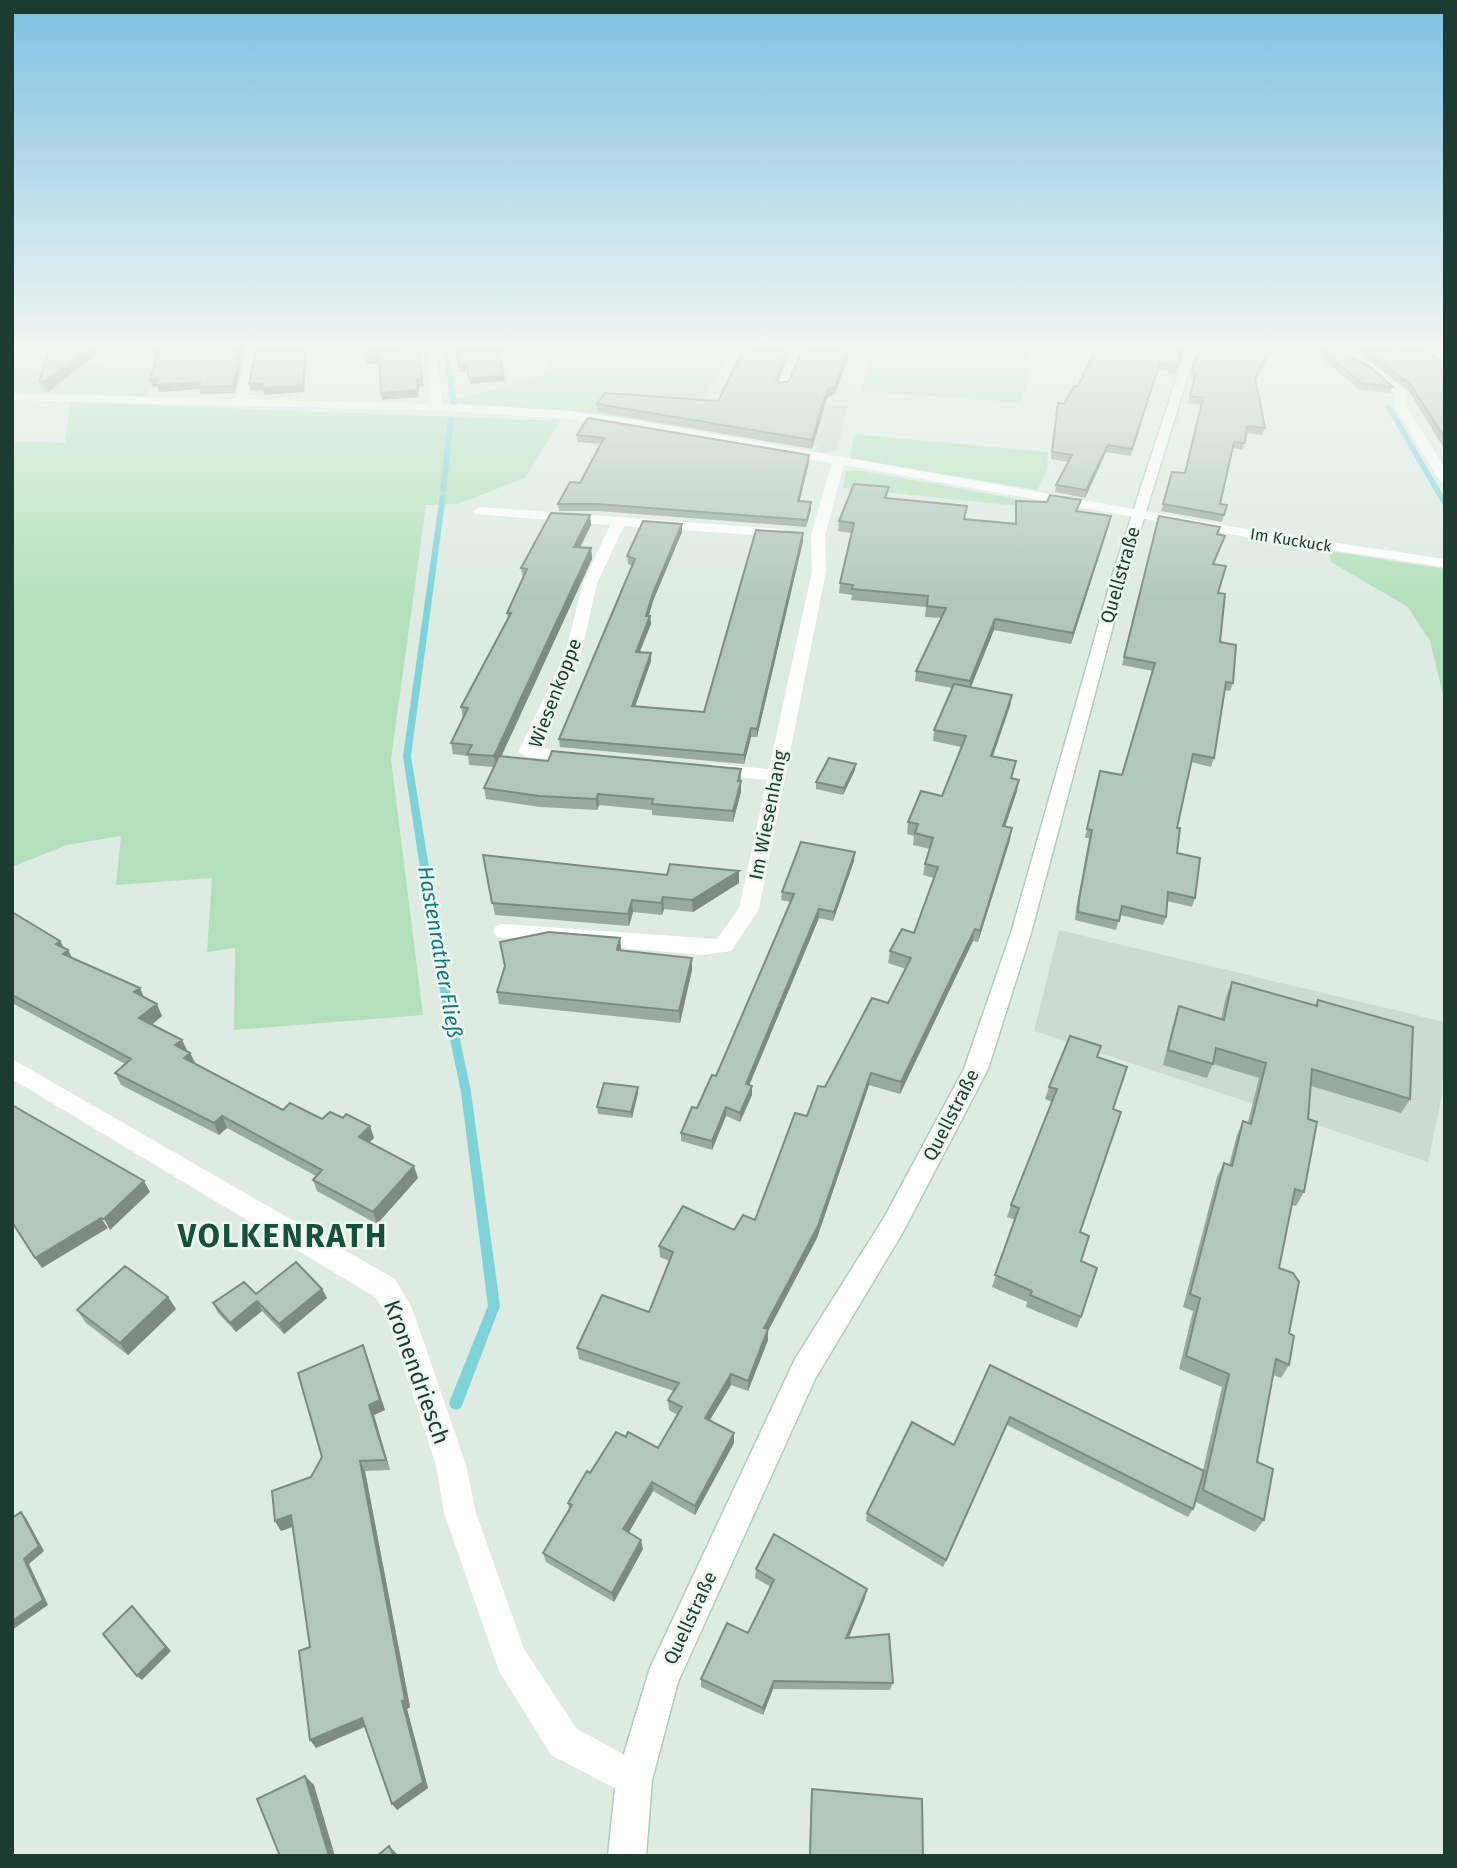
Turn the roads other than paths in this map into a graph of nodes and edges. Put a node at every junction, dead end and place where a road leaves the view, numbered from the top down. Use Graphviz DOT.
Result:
graph roads {
  1 [pos="679,433"];
  2 [pos="1163,433"];
  3 [pos="1417,433"];
  4 [pos="839,460"];
  5 [pos="1445,480"];
  6 [pos="480,511"];
  7 [pos="1137,514"];
  8 [pos="620,521"];
  9 [pos="805,534"];
  10 [pos="1445,564"];
  11 [pos="596,759"];
  12 [pos="693,768"];
  13 [pos="776,775"];
  14 [pos="503,931"];
  15 [pos="12,1068"];
  16 [pos="634,1780"];
  17 [pos="627,1856"];
  1 -- 4 [label="street, Im Kuckuck"];
  2 -- 7 [label="street, Quellstraße"];
  3 -- 5 [label="street"];
  4 -- 7 [label="street, Im Kuckuck"];
  4 -- 9 [label="street, Im Wiesenhang"];
  6 -- 8 [label="street"];
  7 -- 10 [label="street, Im Kuckuck"];
  7 -- 16 [label="street, Quellstraße"];
  8 -- 9 [label="street"];
  8 -- 11 [label="street, Wiesenkoppe"];
  9 -- 13 [label="street, Im Wiesenhang"];
  12 -- 13 [label="street"];
  13 -- 14 [label="street, Im Wiesenhang"];
  15 -- 16 [label="street, Kronendriesch"];
  16 -- 17 [label="street, Quellstraße"];
}
